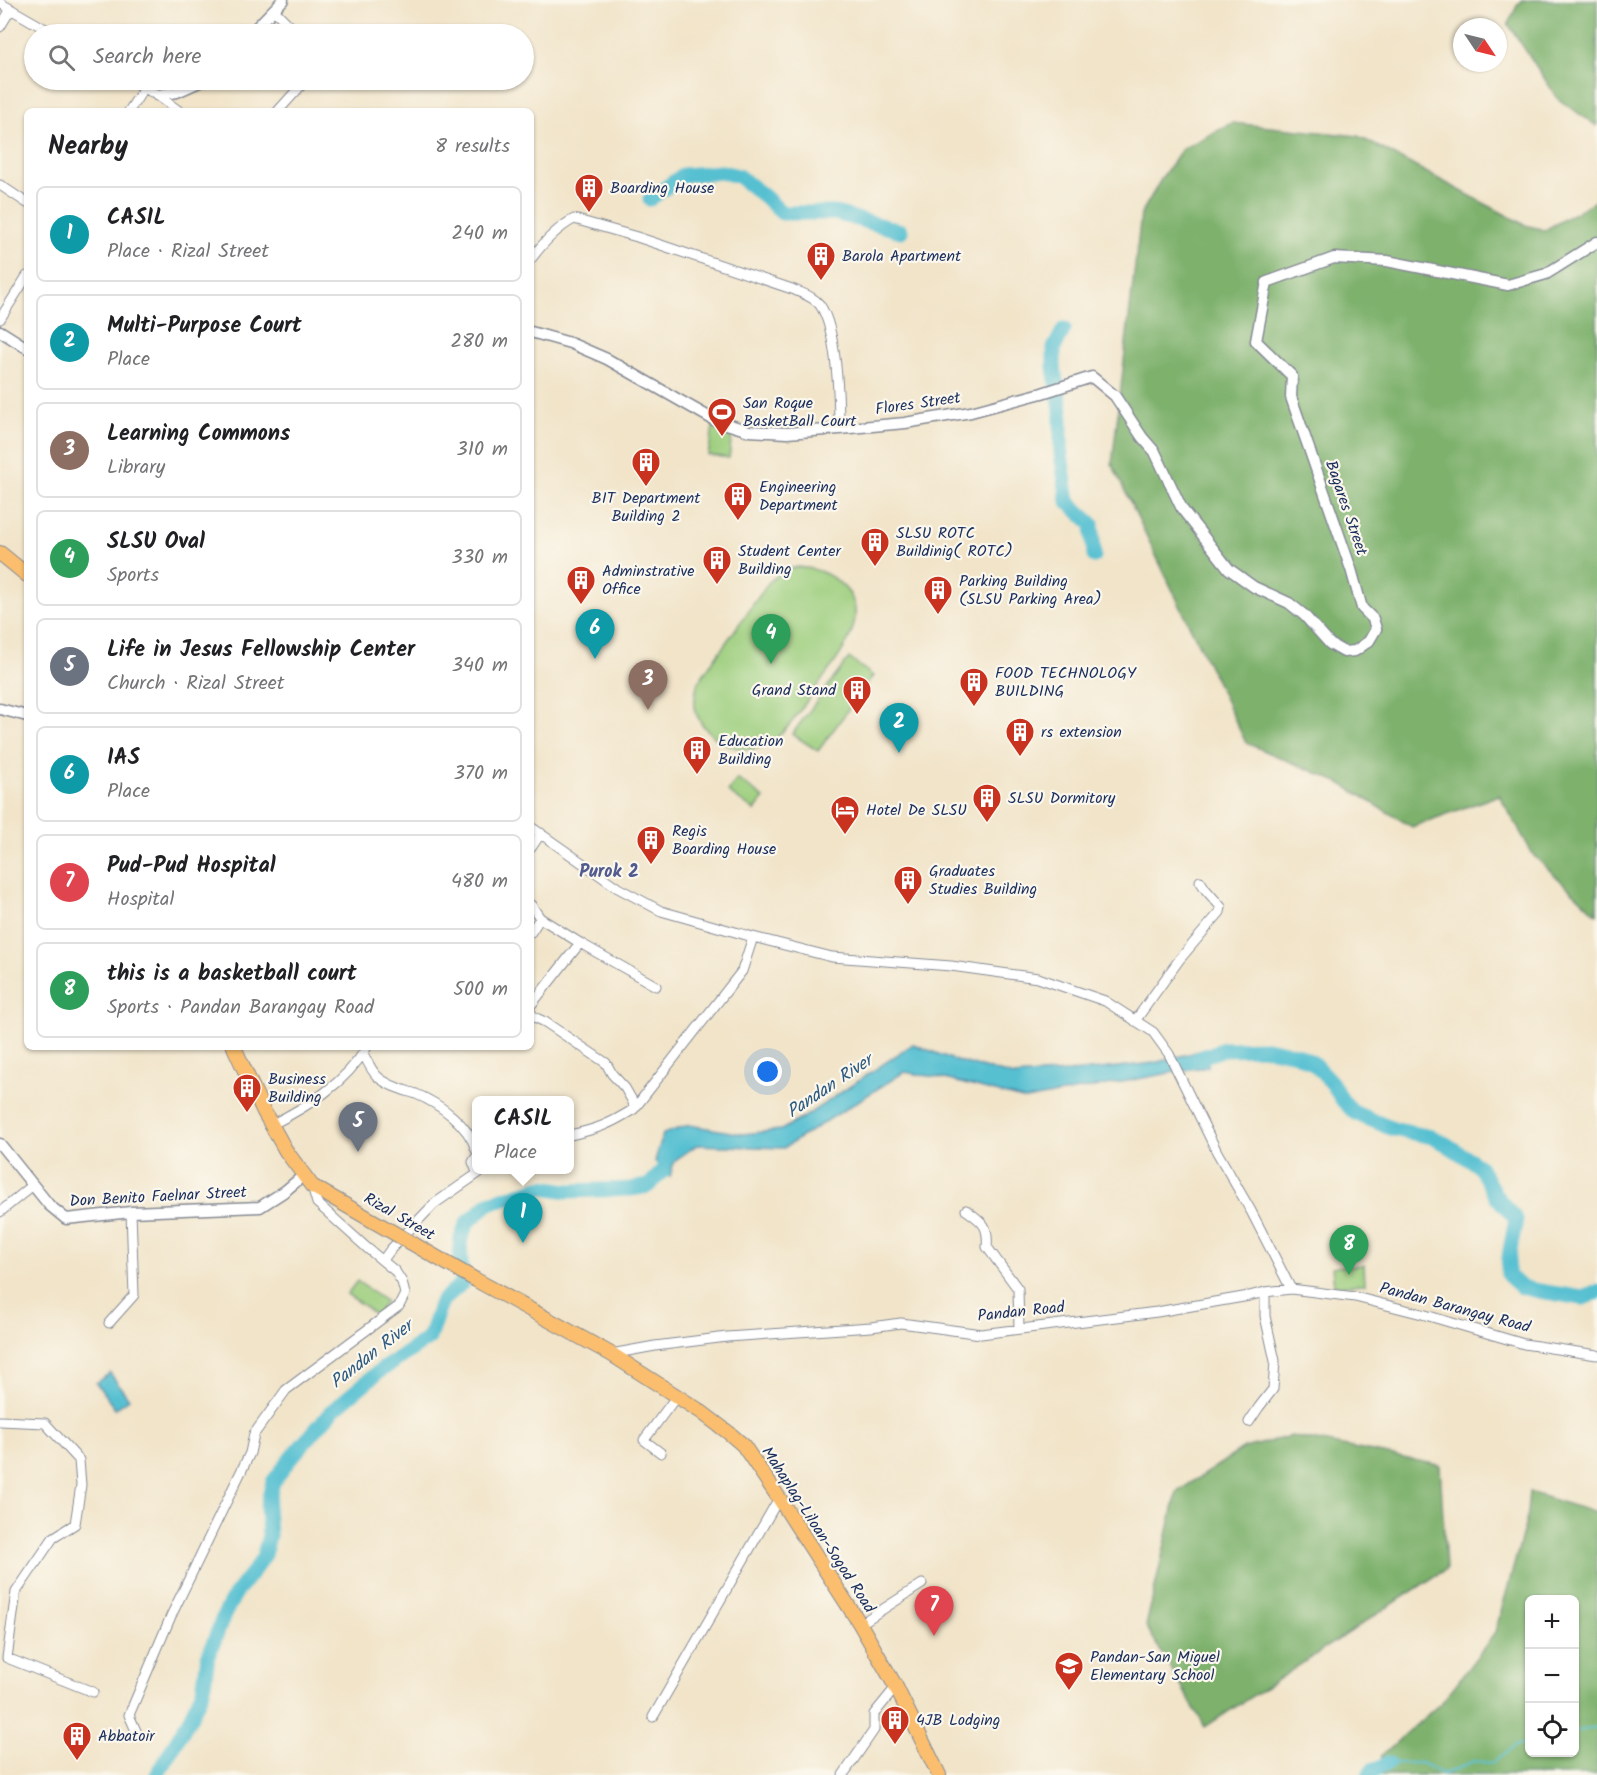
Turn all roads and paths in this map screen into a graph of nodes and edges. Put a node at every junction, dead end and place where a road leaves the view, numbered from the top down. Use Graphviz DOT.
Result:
graph roads {
  1 [pos="283,0"];
  2 [pos="0,3"];
  3 [pos="11,9"];
  4 [pos="274,10"];
  5 [pos="37,24"];
  6 [pos="260,24"];
  7 [pos="288,24"];
  8 [pos="0,27"];
  9 [pos="143,90"];
  10 [pos="148,90"];
  11 [pos="182,90"];
  12 [pos="297,90"];
  13 [pos="157,95"];
  14 [pos="131,108"];
  15 [pos="175,108"];
  16 [pos="281,108"];
  17 [pos="0,185"];
  18 [pos="24,201"];
  19 [pos="1597,242"];
  20 [pos="534,254"];
  21 [pos="24,281"];
  22 [pos="0,319"];
  23 [pos="0,331"];
  24 [pos="534,333"];
  25 [pos="24,346"];
  26 [pos="1042,393"];
  27 [pos="840,429"];
  28 [pos="0,553"];
  29 [pos="24,573"];
  30 [pos="0,709"];
  31 [pos="24,715"];
  32 [pos="534,829"];
  33 [pos="540,833"];
  34 [pos="534,843"];
  35 [pos="1200,881"];
  36 [pos="534,909"];
  37 [pos="540,918"];
  38 [pos="534,927"];
  39 [pos="753,937"];
  40 [pos="580,943"];
  41 [pos="656,986"];
  42 [pos="534,1001"];
  43 [pos="534,1016"];
  44 [pos="1135,1021"];
  45 [pos="235,1050"];
  46 [pos="365,1050"];
  47 [pos="634,1109"];
  48 [pos="271,1125"];
  49 [pos="574,1134"];
  50 [pos="472,1137"];
  51 [pos="0,1144"];
  52 [pos="476,1174"];
  53 [pos="308,1180"];
  54 [pos="33,1185"];
  55 [pos="966,1210"];
  56 [pos="0,1212"];
  57 [pos="131,1212"];
  58 [pos="383,1260"];
  59 [pos="1291,1289"];
  60 [pos="1265,1292"];
  61 [pos="109,1323"];
  62 [pos="1019,1329"];
  63 [pos="611,1354"];
  64 [pos="1597,1355"];
  65 [pos="676,1397"];
  66 [pos="0,1421"];
  67 [pos="1249,1422"];
  68 [pos="661,1453"];
  69 [pos="779,1498"];
  70 [pos="922,1584"];
  71 [pos="860,1624"];
  72 [pos="896,1687"];
  73 [pos="93,1692"];
  74 [pos="653,1717"];
  75 [pos="136,1733"];
  76 [pos="843,1775"];
  77 [pos="939,1775"];
  1 -- 4 [label="street"];
  2 -- 3 [label="street"];
  3 -- 5 [label="street"];
  3 -- 8 [label="street"];
  4 -- 6 [label="street"];
  4 -- 7 [label="street"];
  9 -- 14 [label="street"];
  10 -- 13 [label="street"];
  11 -- 13 [label="street"];
  12 -- 16 [label="street"];
  13 -- 15 [label="street"];
  17 -- 18 [label="street"];
  19 -- 26 [label="street, Bagares Street"];
  20 -- 27 [label="street"];
  21 -- 22 [label="street"];
  23 -- 25 [label="street"];
  24 -- 27 [label="street, Flores Street"];
  26 -- 27 [label="street, Flores Street"];
  28 -- 29 [label="main road"];
  30 -- 31 [label="street"];
  32 -- 33 [label="street"];
  33 -- 34 [label="street"];
  33 -- 39 [label="street"];
  35 -- 44 [label="street"];
  36 -- 37 [label="street"];
  37 -- 38 [label="street"];
  37 -- 40 [label="street"];
  39 -- 44 [label="street"];
  39 -- 47 [label="street"];
  40 -- 41 [label="street"];
  40 -- 42 [label="street"];
  43 -- 47 [label="street"];
  44 -- 59 [label="street"];
  45 -- 48 [label="main road, Rizal Street"];
  46 -- 48 [label="street"];
  46 -- 50 [label="street"];
  47 -- 49 [label="street"];
  48 -- 53 [label="main road, Rizal Street"];
  51 -- 54 [label="street, Don Benito Faelnar Street"];
  52 -- 58 [label="street"];
  53 -- 57 [label="street, Don Benito Faelnar Street"];
  53 -- 58 [label="street"];
  53 -- 63 [label="main road, Rizal Street, bridge"];
  54 -- 56 [label="street"];
  54 -- 57 [label="street, Don Benito Faelnar Street"];
  55 -- 62 [label="street"];
  57 -- 61 [label="street"];
  58 -- 75 [label="street"];
  59 -- 60 [label="street, Pandan Road"];
  59 -- 64 [label="street, Pandan Barangay Road"];
  60 -- 62 [label="street, Pandan Road"];
  60 -- 67 [label="street"];
  62 -- 63 [label="street, Pandan Road"];
  63 -- 65 [label="main road, Mahaplag-Liloan-Sogod Road"];
  65 -- 68 [label="street"];
  65 -- 69 [label="main road, Mahaplag-Liloan-Sogod Road"];
  66 -- 73 [label="street"];
  69 -- 71 [label="main road, Mahaplag-Liloan-Sogod Road"];
  69 -- 74 [label="street"];
  70 -- 71 [label="street"];
  71 -- 72 [label="main road, Mahaplag-Liloan-Sogod Road"];
  72 -- 76 [label="street"];
  72 -- 77 [label="main road, Mahaplag-Liloan-Sogod Road"];
}
